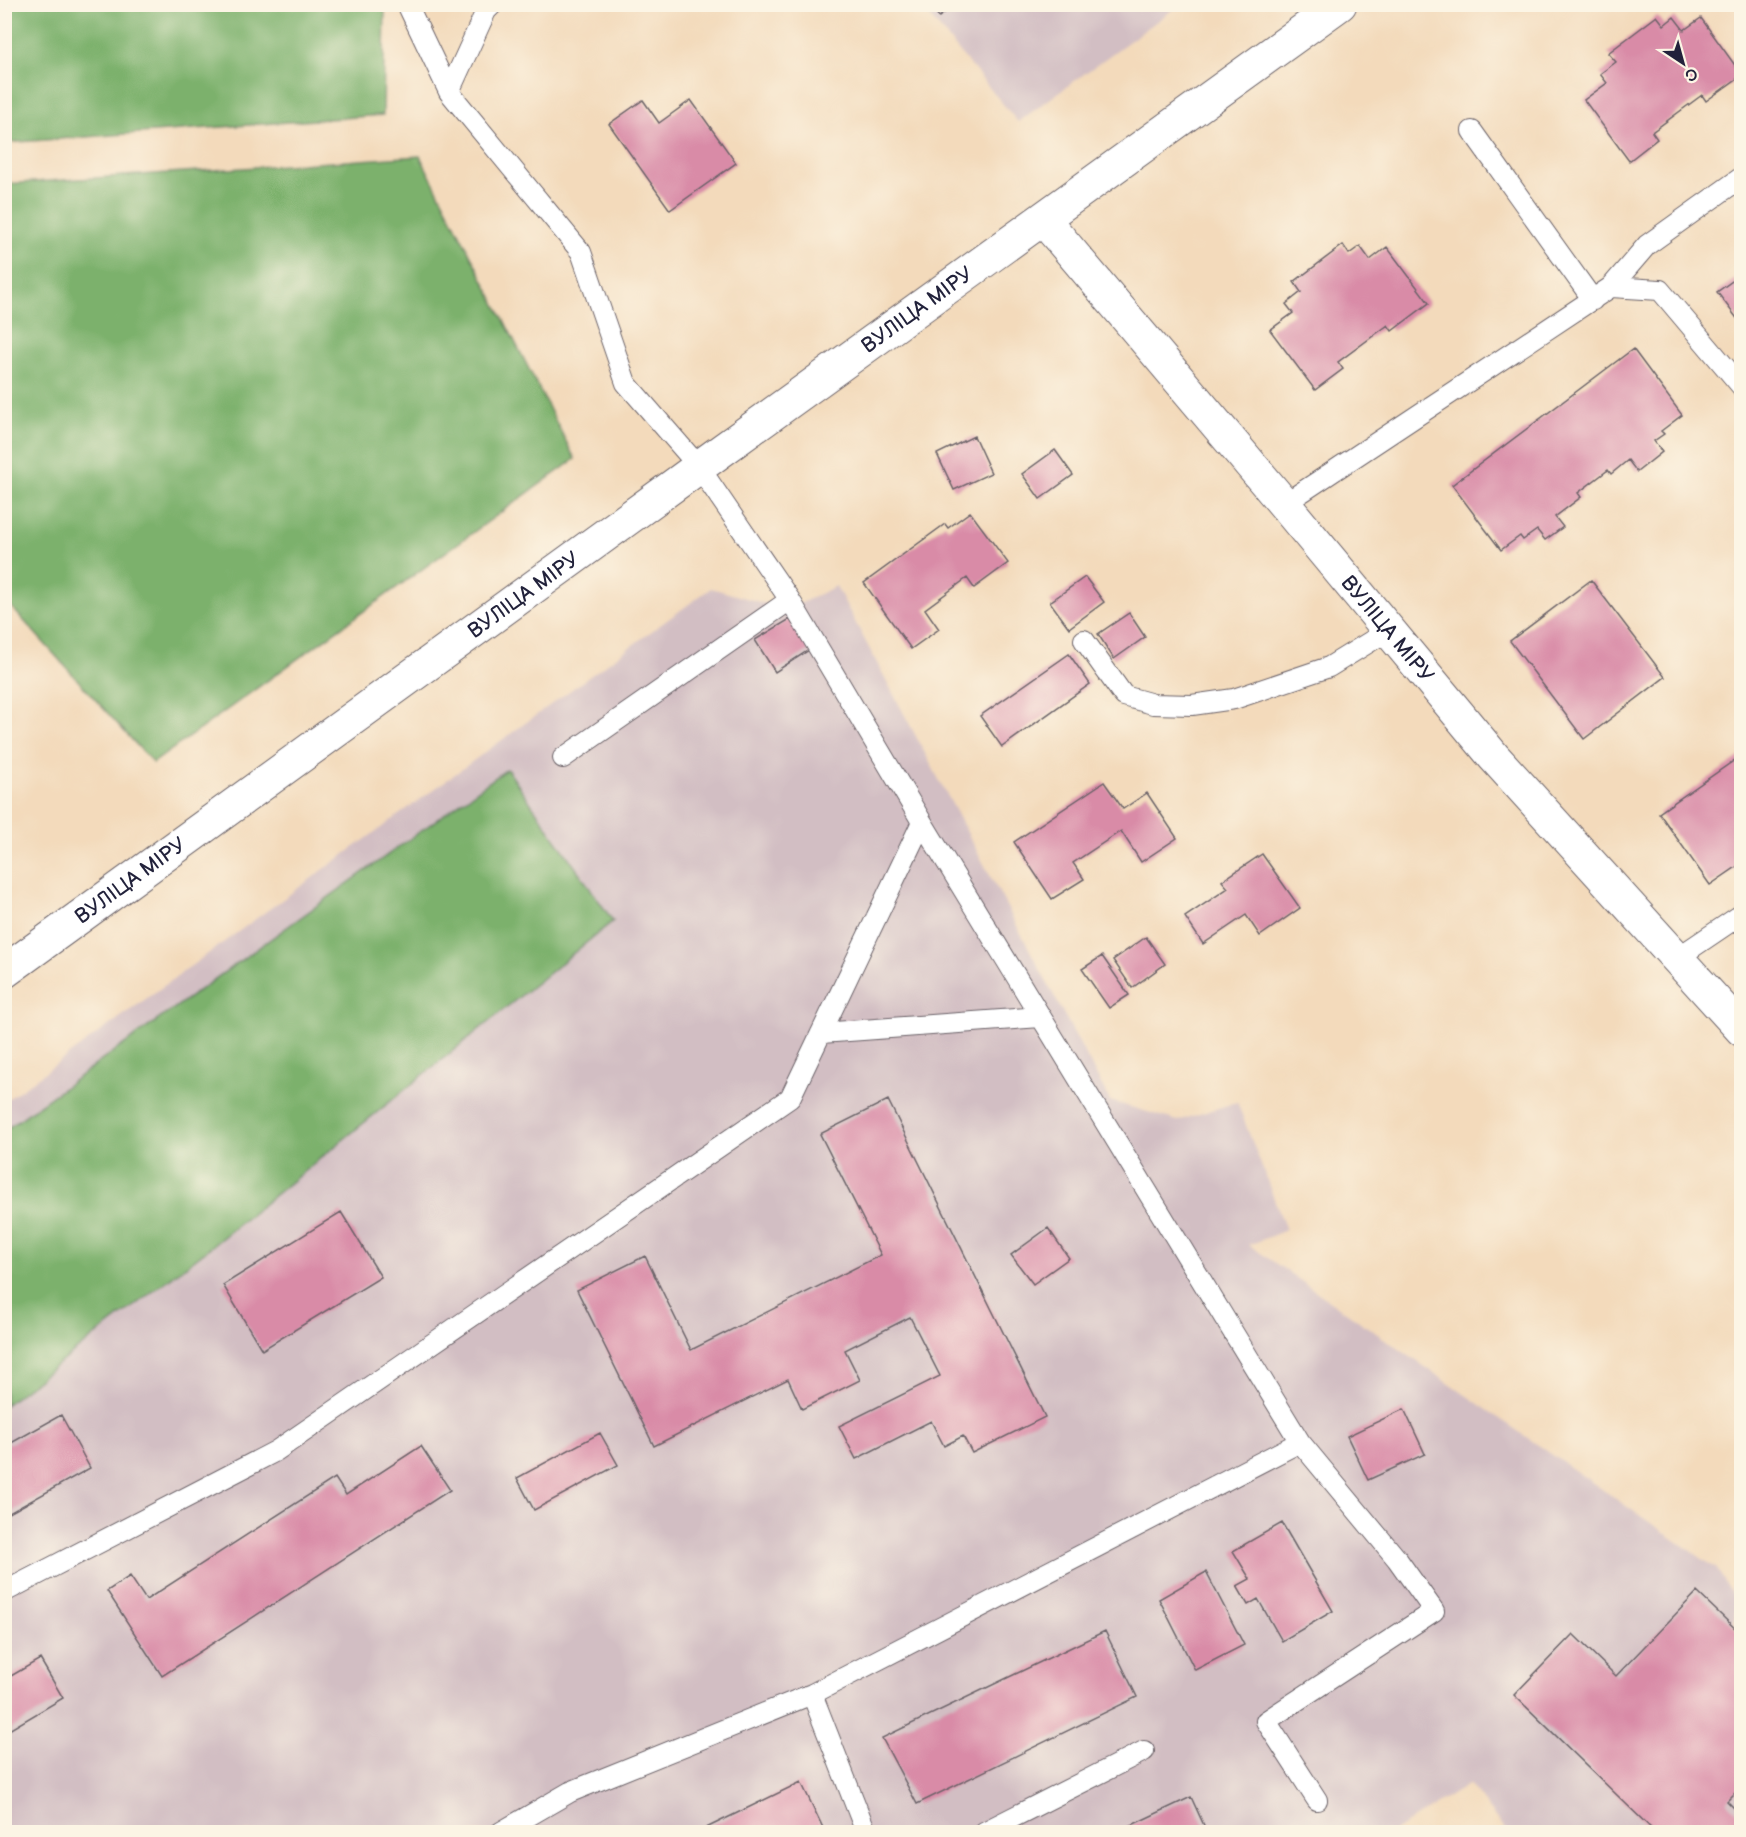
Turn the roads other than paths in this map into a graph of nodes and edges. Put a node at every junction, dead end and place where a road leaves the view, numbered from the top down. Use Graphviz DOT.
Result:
graph roads {
  1 [pos="406,4"];
  2 [pos="493,4"];
  3 [pos="1340,4"];
  4 [pos="449,92"];
  5 [pos="1472,131"];
  6 [pos="1742,177"];
  7 [pos="1044,220"];
  8 [pos="1611,287"];
  9 [pos="1593,300"];
  10 [pos="1742,387"];
  11 [pos="699,467"];
  12 [pos="1284,504"];
  13 [pos="790,600"];
  14 [pos="1389,630"];
  15 [pos="1084,640"];
  16 [pos="563,758"];
  17 [pos="922,822"];
  18 [pos="1742,914"];
  19 [pos="1677,958"];
  20 [pos="4,972"];
  21 [pos="1041,1017"];
  22 [pos="1742,1030"];
  23 [pos="821,1033"];
  24 [pos="1300,1442"];
  25 [pos="4,1592"];
  26 [pos="812,1694"];
  27 [pos="1144,1751"];
  28 [pos="1317,1800"];
  29 [pos="501,1833"];
  30 [pos="866,1833"];
  31 [pos="984,1833"];
  1 -- 4 [label="lane"];
  2 -- 4 [label="lane"];
  3 -- 7 [label="main road, ВУЛІЦА МІРУ"];
  4 -- 11 [label="lane"];
  5 -- 9 [label="lane"];
  6 -- 8 [label="lane"];
  7 -- 11 [label="main road, ВУЛІЦА МІРУ"];
  7 -- 12 [label="main road, ВУЛІЦА МІРУ"];
  8 -- 9 [label="lane"];
  8 -- 10 [label="lane"];
  9 -- 12 [label="lane"];
  11 -- 13 [label="lane"];
  11 -- 20 [label="main road, ВУЛІЦА МІРУ"];
  12 -- 14 [label="main road, ВУЛІЦА МІРУ"];
  13 -- 16 [label="lane"];
  13 -- 17 [label="lane"];
  14 -- 15 [label="lane"];
  14 -- 19 [label="main road, ВУЛІЦА МІРУ"];
  17 -- 21 [label="lane"];
  17 -- 23 [label="lane"];
  18 -- 19 [label="lane"];
  19 -- 22 [label="main road, ВУЛІЦА МІРУ"];
  21 -- 23 [label="lane"];
  21 -- 24 [label="lane"];
  23 -- 25 [label="lane"];
  24 -- 26 [label="lane"];
  24 -- 28 [label="lane"];
  26 -- 29 [label="lane"];
  26 -- 30 [label="lane"];
  27 -- 31 [label="lane"];
}
